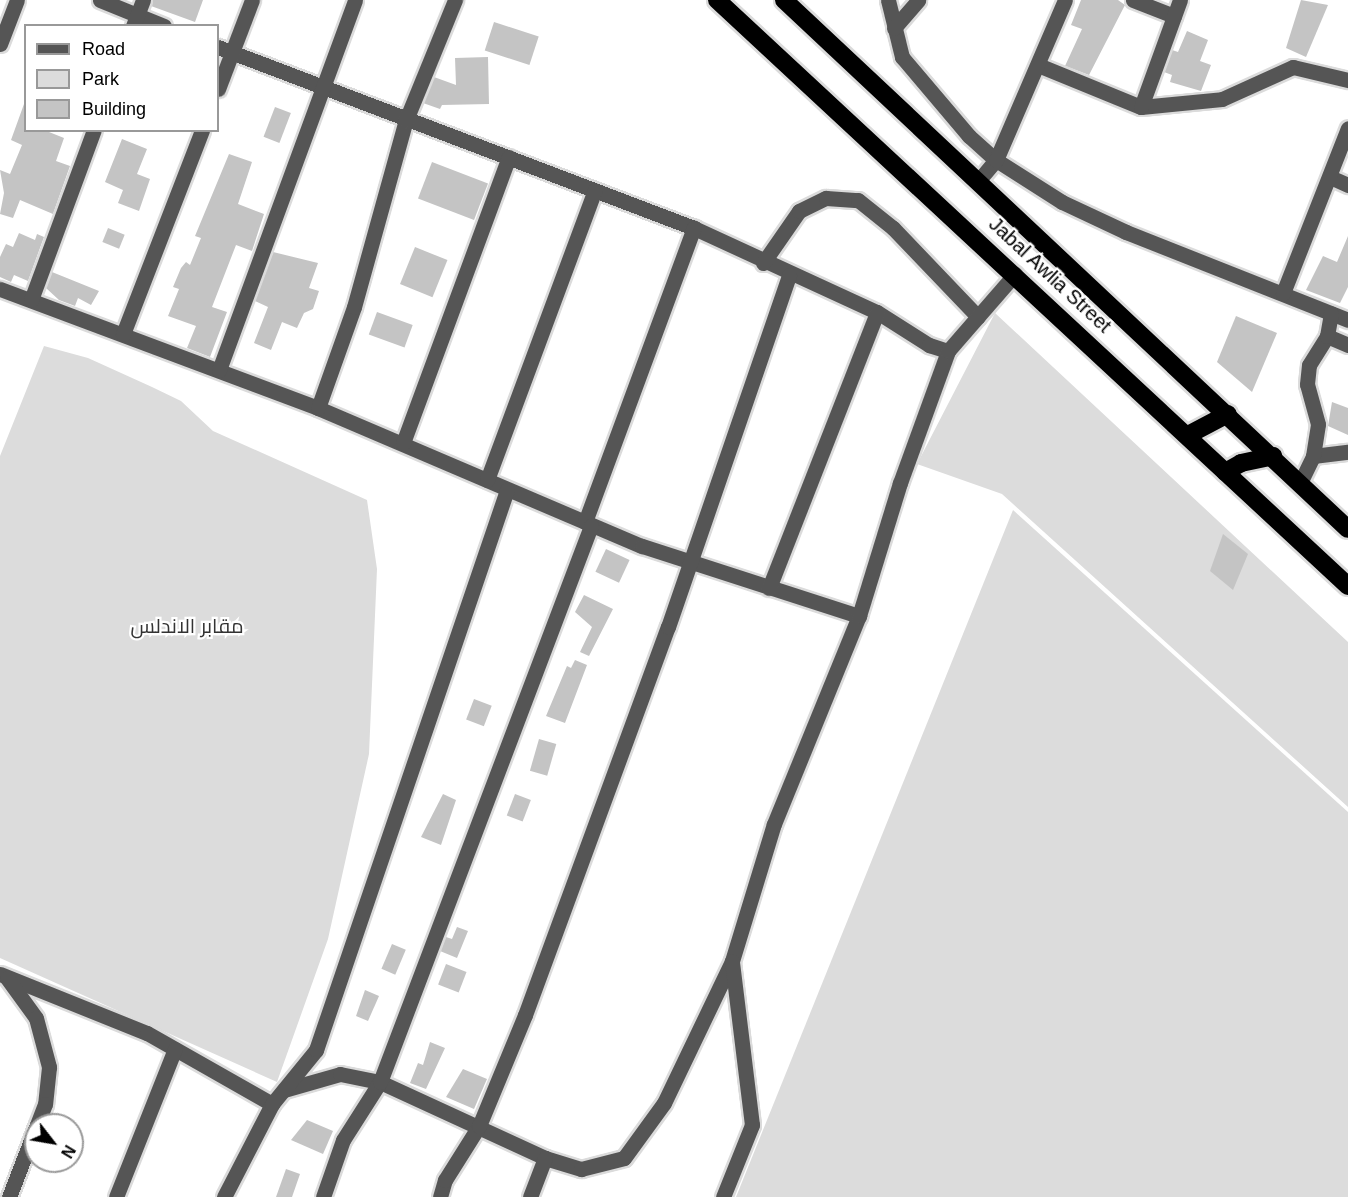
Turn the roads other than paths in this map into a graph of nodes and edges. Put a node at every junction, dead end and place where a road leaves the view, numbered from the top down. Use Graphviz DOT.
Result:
graph roads {
  1 [pos="17,0"];
  2 [pos="100,0"];
  3 [pos="143,0"];
  4 [pos="252,0"];
  5 [pos="355,0"];
  6 [pos="455,0"];
  7 [pos="717,0"];
  8 [pos="784,0"];
  9 [pos="888,0"];
  10 [pos="918,0"];
  11 [pos="1065,0"];
  12 [pos="1133,0"];
  13 [pos="1180,0"];
  14 [pos="1174,16"];
  15 [pos="135,20"];
  16 [pos="154,24"];
  17 [pos="894,28"];
  18 [pos="0,44"];
  19 [pos="225,50"];
  20 [pos="1038,65"];
  21 [pos="1348,80"];
  22 [pos="219,83"];
  23 [pos="321,89"];
  24 [pos="1141,107"];
  25 [pos="406,120"];
  26 [pos="1348,128"];
  27 [pos="93,132"];
  28 [pos="201,132"];
  29 [pos="509,157"];
  30 [pos="996,160"];
  31 [pos="1330,177"];
  32 [pos="979,180"];
  33 [pos="1348,185"];
  34 [pos="595,190"];
  35 [pos="694,228"];
  36 [pos="763,262"];
  37 [pos="1015,274"];
  38 [pos="789,275"];
  39 [pos="0,289"];
  40 [pos="1283,293"];
  41 [pos="31,300"];
  42 [pos="877,312"];
  43 [pos="1331,314"];
  44 [pos="978,317"];
  45 [pos="1348,320"];
  46 [pos="123,334"];
  47 [pos="1327,336"];
  48 [pos="1348,345"];
  49 [pos="948,351"];
  50 [pos="219,370"];
  51 [pos="318,408"];
  52 [pos="1228,414"];
  53 [pos="1188,435"];
  54 [pos="403,443"];
  55 [pos="1348,452"];
  56 [pos="1273,456"];
  57 [pos="1313,456"];
  58 [pos="1225,472"];
  59 [pos="487,480"];
  60 [pos="1300,483"];
  61 [pos="507,490"];
  62 [pos="588,524"];
  63 [pos="1348,529"];
  64 [pos="691,564"];
  65 [pos="1348,586"];
  66 [pos="769,588"];
  67 [pos="859,616"];
  68 [pos="732,961"];
  69 [pos="2,976"];
  70 [pos="175,1049"];
  71 [pos="380,1082"];
  72 [pos="284,1090"];
  73 [pos="272,1104"];
  74 [pos="41,1113"];
  75 [pos="479,1126"];
  76 [pos="24,1158"];
  77 [pos="545,1158"];
  78 [pos="9,1197"];
  79 [pos="116,1197"];
  80 [pos="224,1197"];
  81 [pos="323,1197"];
  82 [pos="440,1197"];
  83 [pos="530,1197"];
  84 [pos="723,1197"];
  1 -- 18 [label="street"];
  2 -- 15 [label="street"];
  3 -- 15 [label="street"];
  4 -- 19 [label="street"];
  5 -- 23 [label="street"];
  6 -- 25 [label="street"];
  7 -- 37 [label="highway, Jabal Awlia Street"];
  8 -- 32 [label="highway, Jabal Awlia Street"];
  9 -- 17 [label="street"];
  10 -- 17 [label="street"];
  11 -- 20 [label="street"];
  12 -- 14 [label="street"];
  13 -- 14 [label="street"];
  14 -- 24 [label="street"];
  15 -- 16 [label="street"];
  17 -- 30 [label="street"];
  19 -- 22 [label="street"];
  19 -- 23 [label="street"];
  20 -- 24 [label="street"];
  20 -- 30 [label="street"];
  21 -- 24 [label="street"];
  23 -- 25 [label="street"];
  23 -- 50 [label="street"];
  25 -- 29 [label="street"];
  25 -- 51 [label="street"];
  26 -- 31 [label="street"];
  27 -- 41 [label="street"];
  28 -- 46 [label="street"];
  29 -- 34 [label="street"];
  29 -- 54 [label="street"];
  30 -- 32 [label="street"];
  30 -- 40 [label="street"];
  31 -- 33 [label="street"];
  31 -- 40 [label="street"];
  32 -- 52 [label="highway, Jabal Awlia Street"];
  34 -- 35 [label="street"];
  34 -- 59 [label="street"];
  35 -- 36 [label="street"];
  35 -- 62 [label="street"];
  36 -- 38 [label="street"];
  36 -- 44 [label="street"];
  37 -- 44 [label="street"];
  37 -- 53 [label="highway, Jabal Awlia Street"];
  38 -- 42 [label="street"];
  38 -- 64 [label="street"];
  39 -- 41 [label="street"];
  40 -- 43 [label="street"];
  41 -- 46 [label="street"];
  42 -- 49 [label="street"];
  42 -- 66 [label="street"];
  43 -- 45 [label="street"];
  43 -- 47 [label="street"];
  44 -- 49 [label="street"];
  46 -- 50 [label="street"];
  47 -- 48 [label="street"];
  47 -- 57 [label="street"];
  49 -- 67 [label="street"];
  50 -- 51 [label="street"];
  51 -- 54 [label="street"];
  52 -- 53 [label="highway"];
  52 -- 56 [label="highway, Jabal Awlia Street"];
  53 -- 58 [label="highway, Jabal Awlia Street"];
  54 -- 59 [label="street"];
  55 -- 57 [label="street"];
  56 -- 58 [label="highway"];
  56 -- 60 [label="highway, Jabal Awlia Street"];
  57 -- 60 [label="street"];
  58 -- 65 [label="highway, Jabal Awlia Street"];
  59 -- 61 [label="street"];
  60 -- 63 [label="highway, Jabal Awlia Street"];
  61 -- 62 [label="street"];
  61 -- 72 [label="street"];
  62 -- 64 [label="street"];
  62 -- 71 [label="street"];
  64 -- 66 [label="street"];
  64 -- 75 [label="street"];
  66 -- 67 [label="street"];
  67 -- 68 [label="street"];
  68 -- 77 [label="street"];
  68 -- 84 [label="street"];
  69 -- 70 [label="street"];
  69 -- 74 [label="street"];
  70 -- 73 [label="street"];
  70 -- 79 [label="street"];
  71 -- 72 [label="street"];
  71 -- 75 [label="street"];
  71 -- 81 [label="street"];
  72 -- 73 [label="street"];
  73 -- 80 [label="street"];
  75 -- 77 [label="street"];
  75 -- 82 [label="street"];
  76 -- 78 [label="street"];
  77 -- 83 [label="street"];
}
